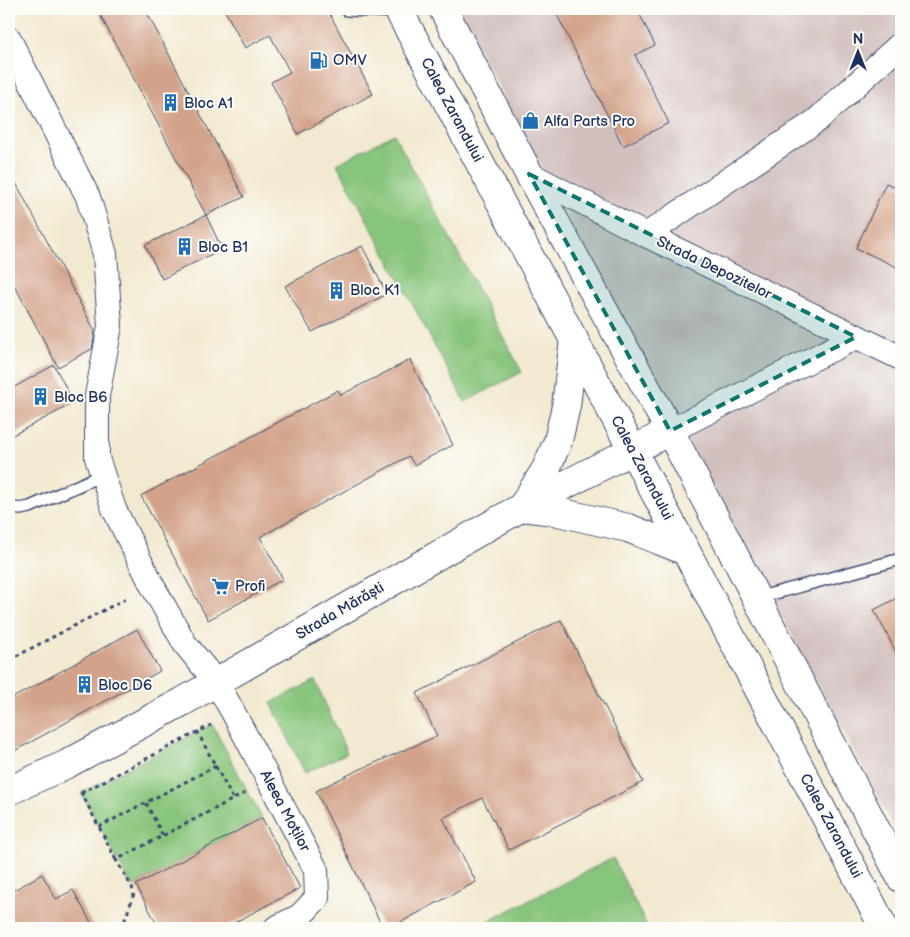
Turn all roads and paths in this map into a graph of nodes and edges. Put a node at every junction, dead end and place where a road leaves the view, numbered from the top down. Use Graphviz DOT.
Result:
graph roads {
  1 [pos="346,9"];
  2 [pos="443,9"];
  3 [pos="399,11"];
  4 [pos="9,39"];
  5 [pos="901,44"];
  6 [pos="529,174"];
  7 [pos="646,235"];
  8 [pos="856,337"];
  9 [pos="574,339"];
  10 [pos="901,358"];
  11 [pos="670,431"];
  12 [pos="632,451"];
  13 [pos="102,475"];
  14 [pos="9,505"];
  15 [pos="522,507"];
  16 [pos="686,551"];
  17 [pos="901,558"];
  18 [pos="152,585"];
  19 [pos="757,598"];
  20 [pos="9,660"];
  21 [pos="216,682"];
  22 [pos="182,702"];
  23 [pos="233,712"];
  24 [pos="198,732"];
  25 [pos="67,764"];
  26 [pos="216,766"];
  27 [pos="270,781"];
  28 [pos="9,791"];
  29 [pos="81,793"];
  30 [pos="233,799"];
  31 [pos="146,802"];
  32 [pos="99,827"];
  33 [pos="163,836"];
  34 [pos="116,860"];
  35 [pos="901,878"];
  36 [pos="122,928"];
  37 [pos="276,928"];
  38 [pos="884,928"];
  1 -- 3 [label="lane"];
  2 -- 6 [label="main road"];
  3 -- 9 [label="main road, Calea Zarandului"];
  4 -- 13 [label="street, Aleea Moților"];
  5 -- 7 [label="street"];
  6 -- 7 [label="street, Strada Depozitelor"];
  6 -- 11 [label="main road"];
  7 -- 8 [label="street, Strada Depozitelor"];
  8 -- 10 [label="street, Strada Depozitelor"];
  8 -- 11 [label="street"];
  9 -- 12 [label="main road, Calea Zarandului"];
  9 -- 15 [label="main road"];
  11 -- 12 [label="main road, Strada Mărăști"];
  11 -- 19 [label="main road"];
  12 -- 15 [label="main road, Strada Mărăști"];
  12 -- 16 [label="main road, Calea Zarandului"];
  13 -- 14 [label="lane"];
  13 -- 18 [label="street, Aleea Moților"];
  15 -- 16 [label="main road"];
  15 -- 21 [label="main road, Strada Mărăști"];
  16 -- 38 [label="main road, Calea Zarandului"];
  17 -- 19 [label="lane"];
  18 -- 20 [label="path"];
  18 -- 21 [label="street, Aleea Moților"];
  19 -- 35 [label="main road"];
  21 -- 22 [label="main road, Strada Mărăști"];
  21 -- 23 [label="street, Aleea Moților"];
  22 -- 24 [label="path"];
  22 -- 25 [label="main road, Strada Mărăști"];
  23 -- 24 [label="path"];
  23 -- 27 [label="street, Aleea Moților"];
  24 -- 26 [label="path"];
  24 -- 29 [label="path"];
  25 -- 28 [label="main road, Strada Mărăști"];
  25 -- 29 [label="path"];
  26 -- 30 [label="path"];
  26 -- 31 [label="path"];
  27 -- 30 [label="path"];
  27 -- 37 [label="street, Aleea Moților"];
  29 -- 32 [label="path"];
  30 -- 33 [label="path"];
  31 -- 32 [label="path"];
  31 -- 33 [label="path"];
  32 -- 34 [label="path"];
  33 -- 34 [label="path"];
  34 -- 36 [label="path"];
}
